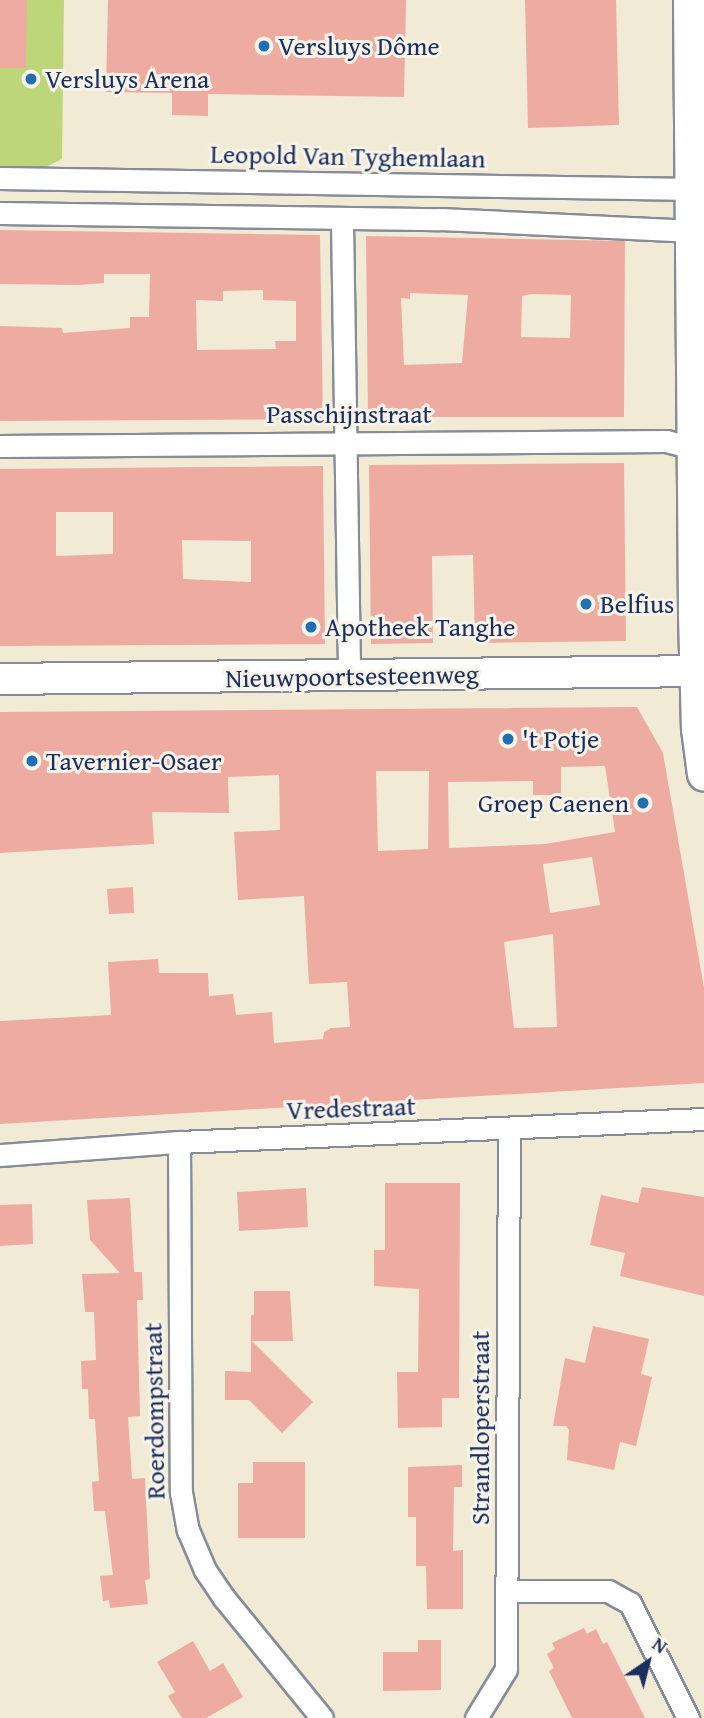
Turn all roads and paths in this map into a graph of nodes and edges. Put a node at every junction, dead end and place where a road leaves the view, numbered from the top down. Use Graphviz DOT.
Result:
graph roads {
  1 [pos="690,0"];
  2 [pos="0,178"];
  3 [pos="695,189"];
  4 [pos="0,213"];
  5 [pos="342,221"];
  6 [pos="694,231"];
  7 [pos="345,442"];
  8 [pos="0,446"];
  9 [pos="697,449"];
  10 [pos="701,671"];
  11 [pos="348,676"];
  12 [pos="0,680"];
  13 [pos="704,774"];
  14 [pos="704,1119"];
  15 [pos="509,1129"];
  16 [pos="179,1142"];
  17 [pos="0,1155"];
  18 [pos="508,1591"];
  19 [pos="322,1718"];
  20 [pos="476,1718"];
  21 [pos="688,1718"];
  1 -- 3 [label="main road"];
  2 -- 3 [label="street, Leopold Van Tyghemlaan"];
  3 -- 6 [label="main road"];
  4 -- 5 [label="street"];
  5 -- 6 [label="street"];
  5 -- 7 [label="street"];
  6 -- 9 [label="main road"];
  7 -- 8 [label="street, Passchijnstraat"];
  7 -- 9 [label="street, Passchijnstraat"];
  7 -- 11 [label="street"];
  9 -- 10 [label="main road"];
  10 -- 11 [label="main road, Nieuwpoortsesteenweg"];
  10 -- 13 [label="main road"];
  11 -- 12 [label="main road, Nieuwpoortsesteenweg"];
  14 -- 15 [label="street, Vredestraat"];
  15 -- 16 [label="street, Vredestraat"];
  15 -- 18 [label="street, Strandloperstraat"];
  16 -- 17 [label="street, Vredestraat"];
  16 -- 19 [label="street, Roerdompstraat"];
  18 -- 20 [label="street, Strandloperstraat"];
  18 -- 21 [label="street"];
}
